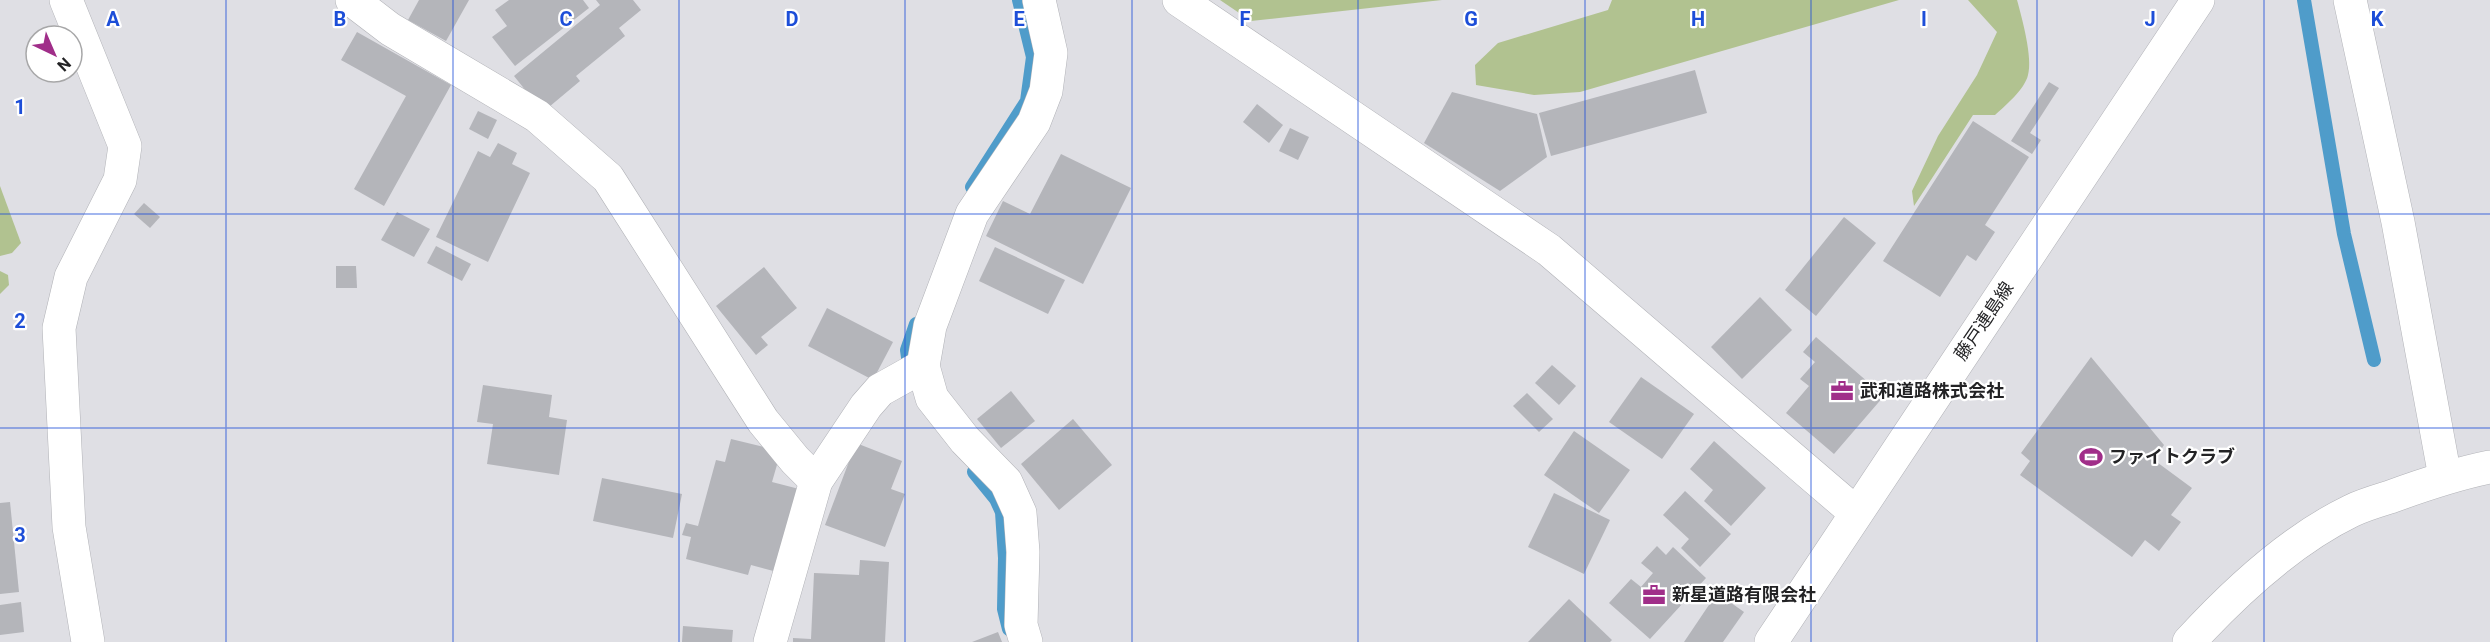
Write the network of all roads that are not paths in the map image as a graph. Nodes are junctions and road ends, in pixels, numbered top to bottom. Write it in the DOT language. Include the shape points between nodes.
graph roads {
  1 [pos="66,0"];
  2 [pos="352,0"];
  3 [pos="1039,0"];
  4 [pos="1179,0"];
  5 [pos="2198,0"];
  6 [pos="2350,0"];
  7 [pos="912,371"];
  8 [pos="2490,467"];
  9 [pos="2445,477"];
  10 [pos="816,481"];
  11 [pos="1856,513"];
  12 [pos="88,642"];
  13 [pos="770,642"];
  14 [pos="1026,642"];
  15 [pos="1771,642"];
  16 [pos="2189,642"];
  1 -- 12 [label="street" via="125,147 120,180 71,277 59,328 69,527"];
  2 -- 10 [label="street" via="390,29 537,116 608,178 763,421"];
  3 -- 7 [label="street" via="1051,53 1046,91 1034,122 972,214"];
  4 -- 11 [label="street" via="1549,250"];
  5 -- 11 [label="street, 藤戸連島線"];
  6 -- 9 [label="street" via="2398,222"];
  7 -- 10 [label="street" via="880,390 866,406"];
  7 -- 14 [label="street" via="965,440 1006,482 1020,513 1021,625"];
  8 -- 9 [label="street"];
  9 -- 16 [label="street" via="2351,511 2307,538 2221,607"];
  10 -- 13 [label="street"];
  11 -- 15 [label="street, 藤戸連島線"];
}
